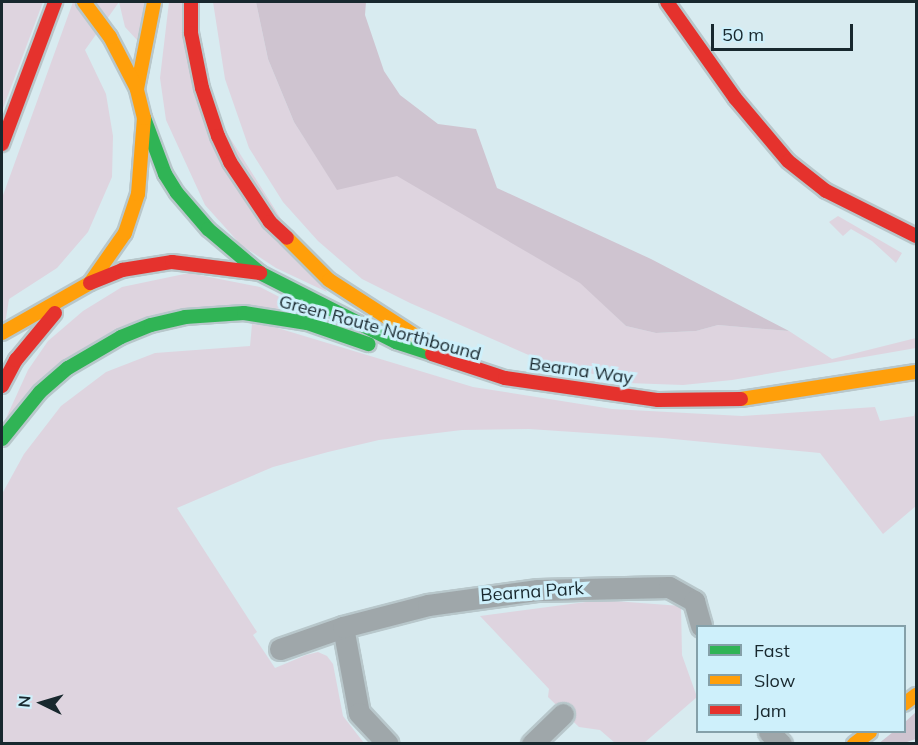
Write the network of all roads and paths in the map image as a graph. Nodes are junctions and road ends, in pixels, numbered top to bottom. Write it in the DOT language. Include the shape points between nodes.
graph roads {
  1 [pos="55,2"];
  2 [pos="84,2"];
  3 [pos="154,2"];
  4 [pos="191,2"];
  5 [pos="667,2"];
  6 [pos="137,89"];
  7 [pos="144,118"];
  8 [pos="2,144"];
  9 [pos="916,236"];
  10 [pos="260,273"];
  11 [pos="90,283"];
  12 [pos="69,298"];
  13 [pos="5,332"];
  14 [pos="456,362"];
  15 [pos="916,372"];
  16 [pos="505,378"];
  17 [pos="2,386"];
  18 [pos="2,439"];
  19 [pos="700,625"];
  20 [pos="343,627"];
  21 [pos="280,649"];
  22 [pos="563,714"];
  23 [pos="869,733"];
  24 [pos="388,744"];
  25 [pos="532,744"];
  26 [pos="854,744"];
  1 -- 8 [label="main road"];
  2 -- 6 [label="main road" via="110,37"];
  3 -- 6 [label="main road"];
  4 -- 14 [label="main road" via="191,33 218,136 230,162 270,222 329,280"];
  5 -- 9 [label="main road" via="735,98 788,161 826,191"];
  6 -- 7 [label="main road"];
  7 -- 10 [label="main road, Bearna Way" via="165,174 177,193 208,229"];
  7 -- 11 [label="main road" via="143,167 128,224"];
  10 -- 11 [label="main road, Bearna Way" via="172,262 122,270"];
  10 -- 14 [label="main road, Bearna Way" via="396,342"];
  11 -- 12 [label="main road"];
  12 -- 13 [label="main road"];
  12 -- 17 [label="main road" via="32,340"];
  14 -- 16 [label="main road, Bearna Way"];
  15 -- 16 [label="main road, Bearna Way" via="738,400 658,400"];
  16 -- 18 [label="main road, Green Route Northbound" via="459,373 307,323 266,315 213,313 151,326 93,351 40,392"];
  19 -- 20 [label="street, Bearna Park" via="694,601 669,587 594,587 473,596"];
  20 -- 21 [label="street, Bearna Park"];
  20 -- 24 [label="street" via="359,713"];
  22 -- 25 [label="street"];
  23 -- 26 [label="main road"];
}
